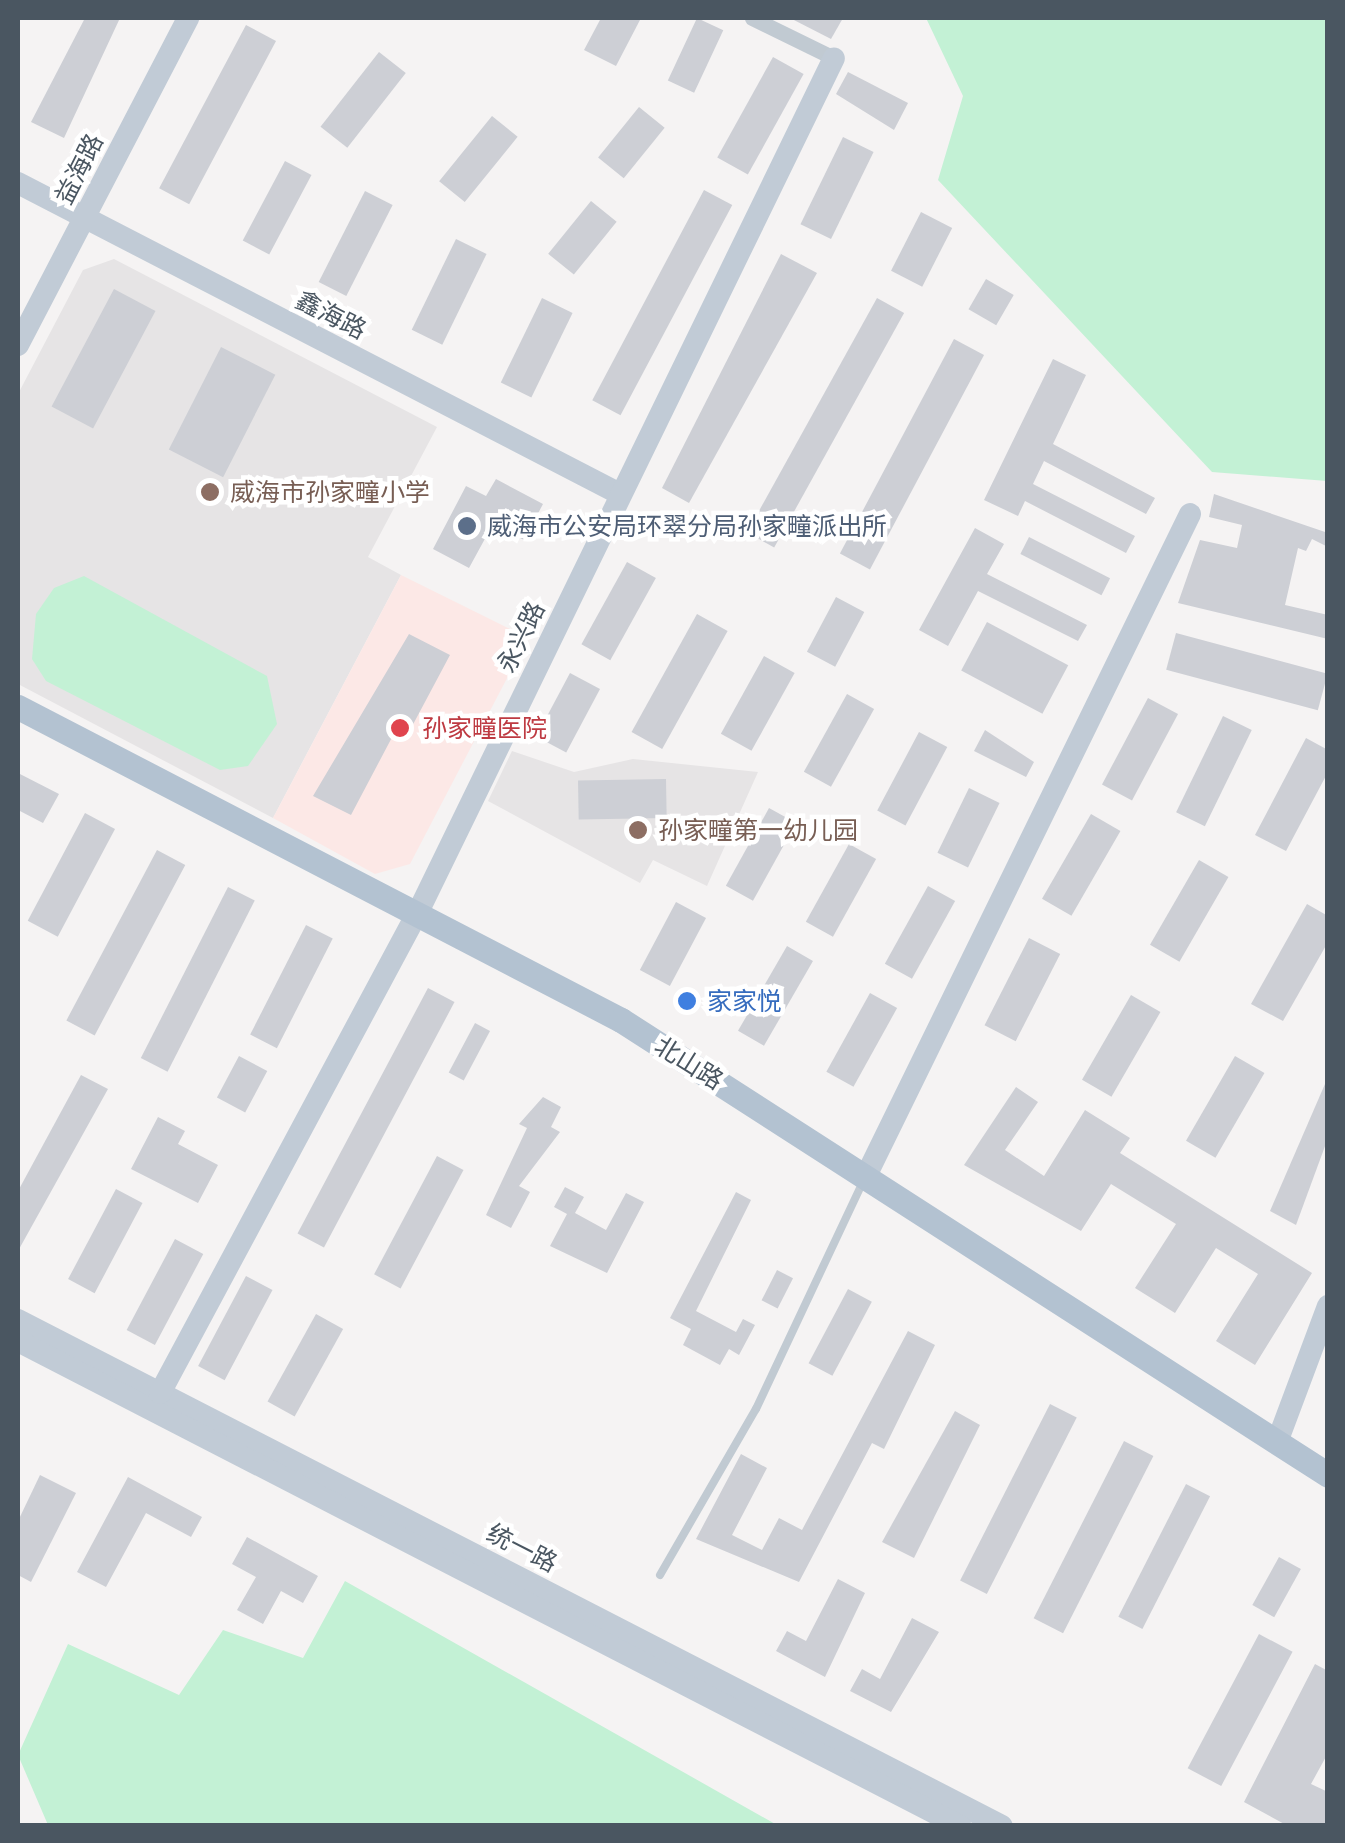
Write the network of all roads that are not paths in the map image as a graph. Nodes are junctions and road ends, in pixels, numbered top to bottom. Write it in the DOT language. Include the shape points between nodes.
graph roads {
  1 [pos="188,18"];
  2 [pos="752,18"];
  3 [pos="834,58"];
  4 [pos="18,183"];
  5 [pos="84,218"];
  6 [pos="18,344"];
  7 [pos="620,494"];
  8 [pos="1190,514"];
  9 [pos="18,707"];
  10 [pos="420,908"];
  11 [pos="866,1176"];
  12 [pos="1328,1306"];
  13 [pos="18,1320"];
  14 [pos="18,1341"];
  15 [pos="160,1393"];
  16 [pos="1279,1436"];
  17 [pos="1328,1474"];
  18 [pos="660,1575"];
  19 [pos="960,1826"];
  20 [pos="1002,1826"];
  1 -- 5 [label="street, 益海路"];
  2 -- 3 [label="street"];
  3 -- 7 [label="street, 永兴路"];
  4 -- 5 [label="street, 鑫海路"];
  5 -- 6 [label="street, 益海路"];
  5 -- 7 [label="street, 鑫海路"];
  7 -- 10 [label="street, 永兴路"];
  8 -- 11 [label="street"];
  9 -- 10 [label="main road, 北山路"];
  10 -- 11 [label="main road, 北山路" via="621,1020"];
  10 -- 15 [label="street, 永兴路"];
  11 -- 16 [label="main road, 北山路"];
  11 -- 18 [label="lane" via="756,1409"];
  12 -- 16 [label="street"];
  13 -- 15 [label="street, 统一路"];
  14 -- 19 [label="street, 统一路"];
  15 -- 20 [label="street, 统一路"];
  16 -- 17 [label="main road, 北山路"];
}
